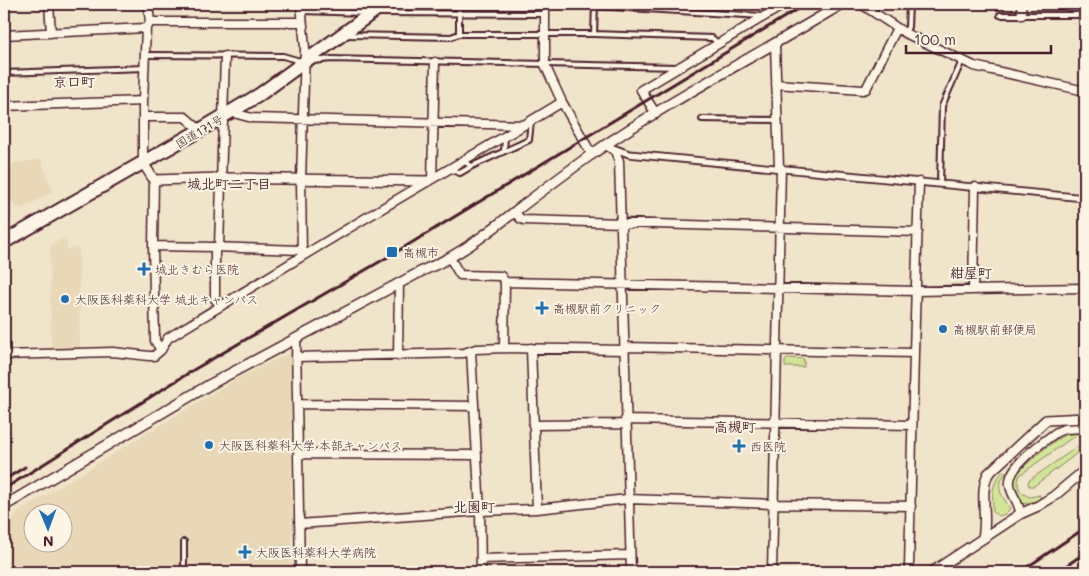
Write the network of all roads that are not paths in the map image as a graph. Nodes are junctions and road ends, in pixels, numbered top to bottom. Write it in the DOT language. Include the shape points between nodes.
graph roads {
  1 [pos="49,4"];
  2 [pos="148,4"];
  3 [pos="384,4"];
  4 [pos="459,4"];
  5 [pos="545,4"];
  6 [pos="785,4"];
  7 [pos="842,4"];
  8 [pos="861,4"];
  9 [pos="909,4"];
  10 [pos="1021,4"];
  11 [pos="595,5"];
  12 [pos="301,7"];
  13 [pos="773,8"];
  14 [pos="371,13"];
  15 [pos="458,13"];
  16 [pos="545,14"];
  17 [pos="1000,15"];
  18 [pos="1022,15"];
  19 [pos="1085,15"];
  20 [pos="764,17"];
  21 [pos="302,22"];
  22 [pos="148,26"];
  23 [pos="898,28"];
  24 [pos="51,33"];
  25 [pos="544,33"];
  26 [pos="905,33"];
  27 [pos="459,34"];
  28 [pos="594,34"];
  29 [pos="4,35"];
  30 [pos="342,35"];
  31 [pos="718,43"];
  32 [pos="775,44"];
  33 [pos="145,55"];
  34 [pos="225,56"];
  35 [pos="962,61"];
  36 [pos="304,62"];
  37 [pos="435,62"];
  38 [pos="545,65"];
  39 [pos="679,67"];
  40 [pos="144,68"];
  41 [pos="4,74"];
  42 [pos="776,84"];
  43 [pos="1085,92"];
  44 [pos="143,101"];
  45 [pos="562,102"];
  46 [pos="4,106"];
  47 [pos="227,114"];
  48 [pos="656,114"];
  49 [pos="144,117"];
  50 [pos="702,119"];
  51 [pos="303,120"];
  52 [pos="778,120"];
  53 [pos="528,123"];
  54 [pos="432,124"];
  55 [pos="200,130"];
  56 [pos="505,137"];
  57 [pos="606,145"];
  58 [pos="504,152"];
  59 [pos="592,155"];
  60 [pos="464,162"];
  61 [pos="143,163"];
  62 [pos="472,166"];
  63 [pos="780,168"];
  64 [pos="449,170"];
  65 [pos="222,178"];
  66 [pos="154,180"];
  67 [pos="301,180"];
  68 [pos="430,180"];
  69 [pos="919,182"];
  70 [pos="940,183"];
  71 [pos="975,187"];
  72 [pos="1085,198"];
  73 [pos="514,212"];
  74 [pos="621,224"];
  75 [pos="780,228"];
  76 [pos="918,232"];
  77 [pos="4,242"];
  78 [pos="153,246"];
  79 [pos="217,247"];
  80 [pos="302,252"];
  81 [pos="450,258"];
  82 [pos="505,282"];
  83 [pos="399,283"];
  84 [pos="623,284"];
  85 [pos="779,288"];
  86 [pos="1085,288"];
  87 [pos="973,290"];
  88 [pos="916,291"];
  89 [pos="221,306"];
  90 [pos="296,339"];
  91 [pos="504,348"];
  92 [pos="531,348"];
  93 [pos="624,348"];
  94 [pos="161,350"];
  95 [pos="777,350"];
  96 [pos="470,351"];
  97 [pos="914,353"];
  98 [pos="4,355"];
  99 [pos="398,356"];
  100 [pos="296,357"];
  101 [pos="297,404"];
  102 [pos="473,406"];
  103 [pos="1085,418"];
  104 [pos="626,422"];
  105 [pos="776,423"];
  106 [pos="534,425"];
  107 [pos="912,425"];
  108 [pos="1085,428"];
  109 [pos="298,454"];
  110 [pos="476,455"];
  111 [pos="1085,470"];
  112 [pos="627,499"];
  113 [pos="774,504"];
  114 [pos="4,506"];
  115 [pos="911,506"];
  116 [pos="537,509"];
  117 [pos="480,511"];
  118 [pos="1020,514"];
  119 [pos="299,524"];
  120 [pos="983,538"];
  121 [pos="184,542"];
  122 [pos="630,555"];
  123 [pos="481,559"];
  124 [pos="184,572"];
  125 [pos="300,572"];
  126 [pos="481,572"];
  127 [pos="631,572"];
  128 [pos="772,572"];
  129 [pos="911,572"];
  130 [pos="932,572"];
  1 -- 24 [label="street"];
  2 -- 22 [label="street"];
  3 -- 14 [label="highway, 国道171号"];
  4 -- 15 [label="lane"];
  5 -- 16 [label="street"];
  6 -- 13 [label="street"];
  7 -- 32 [label="street"];
  8 -- 23 [label="street"];
  9 -- 26 [label="lane"];
  10 -- 18 [label="street"];
  11 -- 20 [label="lane"];
  11 -- 28 [label="lane"];
  12 -- 14 [label="lane"];
  12 -- 21 [label="street"];
  13 -- 20 [label="street"];
  14 -- 15 [label="lane"];
  14 -- 30 [label="highway, 国道171号"];
  15 -- 16 [label="lane"];
  15 -- 27 [label="lane"];
  16 -- 25 [label="street"];
  17 -- 18 [label="lane"];
  18 -- 19 [label="lane"];
  20 -- 31 [label="street"];
  21 -- 22 [label="street"];
  21 -- 36 [label="street"];
  22 -- 24 [label="street"];
  22 -- 33 [label="street"];
  23 -- 26 [label="street"];
  23 -- 42 [label="street" via="866,89"];
  24 -- 29 [label="street"];
  25 -- 27 [label="lane"];
  25 -- 28 [label="lane"];
  25 -- 38 [label="street"];
  26 -- 35 [label="street"];
  27 -- 30 [label="lane" via="451,37"];
  28 -- 31 [label="lane" via="712,38"];
  30 -- 36 [label="highway, 国道171号"];
  31 -- 39 [label="street"];
  32 -- 42 [label="street"];
  32 -- 48 [label="street"];
  33 -- 34 [label="lane"];
  33 -- 40 [label="street"];
  34 -- 36 [label="lane" via="283,56"];
  34 -- 47 [label="street"];
  35 -- 43 [label="street"];
  35 -- 70 [label="lane" via="942,106"];
  36 -- 37 [label="lane" via="331,59"];
  36 -- 47 [label="highway, 国道171号"];
  36 -- 51 [label="street"];
  37 -- 38 [label="lane"];
  37 -- 54 [label="street"];
  38 -- 39 [label="lane"];
  38 -- 45 [label="street"];
  39 -- 48 [label="street" via="641,90"];
  40 -- 41 [label="lane"];
  40 -- 44 [label="street"];
  42 -- 52 [label="street"];
  44 -- 46 [label="street"];
  44 -- 49 [label="street"];
  45 -- 53 [label="street"];
  45 -- 59 [label="street"];
  47 -- 51 [label="street"];
  47 -- 55 [label="highway, 国道171号"];
  47 -- 65 [label="street"];
  48 -- 57 [label="street"];
  49 -- 55 [label="street" via="185,117"];
  49 -- 61 [label="street"];
  50 -- 52 [label="lane"];
  51 -- 54 [label="street"];
  51 -- 67 [label="street"];
  52 -- 63 [label="street"];
  53 -- 54 [label="street"];
  53 -- 56 [label="street"];
  53 -- 58 [label="lane" via="529,140"];
  54 -- 68 [label="street"];
  55 -- 61 [label="highway, 国道171号"];
  56 -- 58 [label="lane"];
  56 -- 60 [label="street"];
  57 -- 59 [label="street"];
  57 -- 63 [label="street" via="629,154"];
  57 -- 74 [label="street" via="615,152 619,161"];
  58 -- 62 [label="lane"];
  59 -- 73 [label="street"];
  60 -- 62 [label="lane"];
  60 -- 64 [label="street"];
  61 -- 66 [label="street"];
  61 -- 77 [label="highway, 国道171号"];
  62 -- 64 [label="lane" via="460,173"];
  63 -- 69 [label="street"];
  63 -- 75 [label="street"];
  64 -- 68 [label="street"];
  65 -- 66 [label="street"];
  65 -- 67 [label="street"];
  65 -- 79 [label="street"];
  66 -- 78 [label="street"];
  67 -- 68 [label="street"];
  67 -- 80 [label="street"];
  68 -- 80 [label="street"];
  69 -- 70 [label="street"];
  69 -- 76 [label="street"];
  70 -- 71 [label="street"];
  71 -- 72 [label="street"];
  71 -- 87 [label="street"];
  73 -- 74 [label="street" via="524,220"];
  73 -- 81 [label="street" via="480,240"];
  74 -- 75 [label="street"];
  74 -- 84 [label="street"];
  75 -- 76 [label="street"];
  75 -- 85 [label="street"];
  76 -- 88 [label="street"];
  78 -- 79 [label="street"];
  78 -- 94 [label="street" via="155,341"];
  79 -- 80 [label="street"];
  79 -- 89 [label="street" via="215,299"];
  80 -- 89 [label="street"];
  81 -- 82 [label="street" via="460,275 501,276"];
  81 -- 83 [label="street"];
  82 -- 84 [label="street"];
  82 -- 91 [label="street"];
  83 -- 90 [label="street"];
  83 -- 99 [label="street"];
  84 -- 85 [label="street"];
  84 -- 93 [label="street"];
  85 -- 88 [label="street"];
  85 -- 95 [label="street"];
  86 -- 87 [label="street"];
  87 -- 88 [label="street"];
  88 -- 97 [label="street"];
  89 -- 94 [label="street" via="168,338"];
  90 -- 100 [label="street"];
  90 -- 114 [label="street" via="209,385"];
  91 -- 92 [label="street"];
  91 -- 96 [label="street"];
  92 -- 93 [label="street"];
  92 -- 106 [label="street"];
  93 -- 95 [label="street"];
  93 -- 104 [label="street"];
  94 -- 98 [label="street" via="154,356 113,352"];
  95 -- 97 [label="street"];
  95 -- 105 [label="street"];
  96 -- 99 [label="street"];
  96 -- 102 [label="street"];
  97 -- 107 [label="street"];
  99 -- 100 [label="street"];
  100 -- 101 [label="street"];
  101 -- 102 [label="street"];
  101 -- 109 [label="street"];
  102 -- 110 [label="street"];
  103 -- 120 [label="street" via="1046,420 988,474"];
  104 -- 105 [label="street"];
  104 -- 106 [label="street"];
  104 -- 112 [label="street"];
  105 -- 107 [label="street"];
  105 -- 113 [label="street"];
  106 -- 116 [label="street"];
  107 -- 115 [label="street"];
  108 -- 118 [label="street" via="1058,432 1012,471 1010,485"];
  109 -- 110 [label="street"];
  109 -- 119 [label="street"];
  110 -- 117 [label="street"];
  111 -- 118 [label="street" via="1054,496"];
  112 -- 113 [label="street"];
  112 -- 116 [label="street"];
  112 -- 122 [label="street"];
  113 -- 115 [label="street"];
  113 -- 128 [label="street"];
  115 -- 129 [label="street"];
  116 -- 117 [label="street"];
  117 -- 119 [label="street"];
  117 -- 123 [label="street"];
  118 -- 120 [label="street"];
  119 -- 125 [label="street"];
  120 -- 130 [label="street"];
  121 -- 124 [label="lane"];
  122 -- 123 [label="street"];
  122 -- 127 [label="street"];
  123 -- 126 [label="street"];
}
